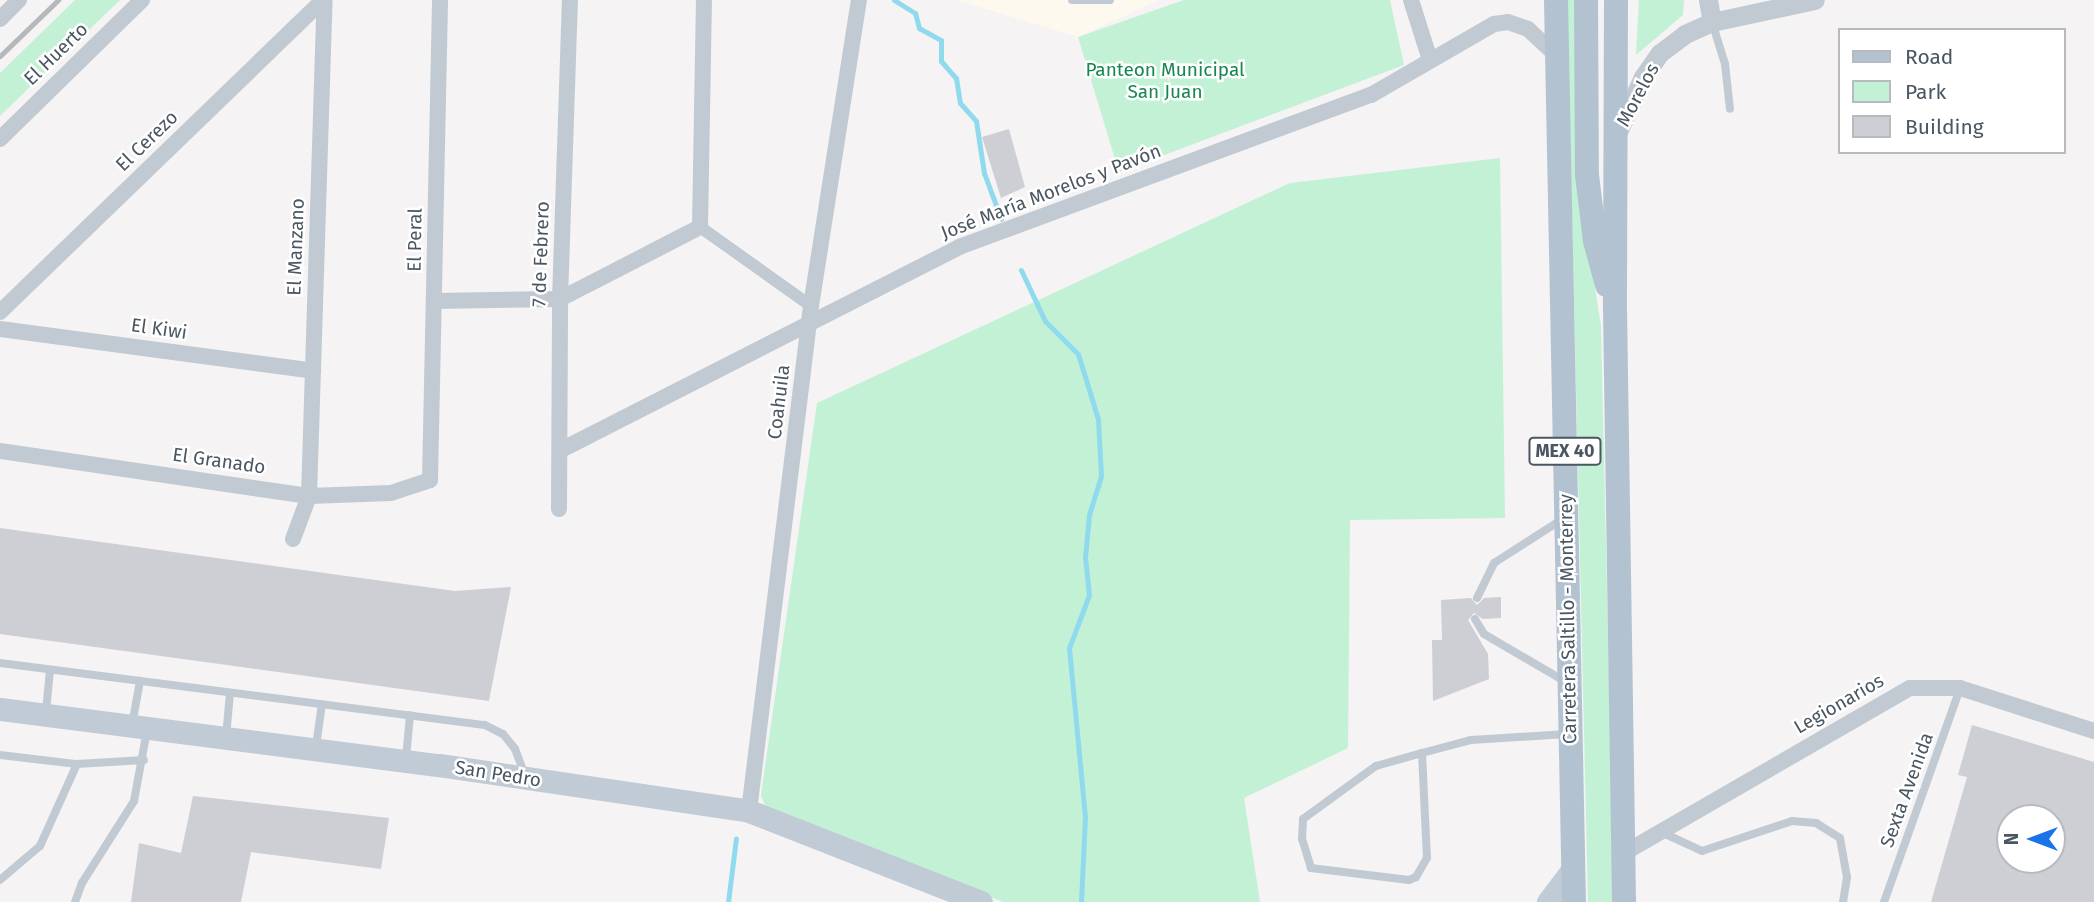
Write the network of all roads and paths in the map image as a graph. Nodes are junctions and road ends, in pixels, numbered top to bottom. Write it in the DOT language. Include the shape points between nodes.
graph roads {
  1 [pos="19,0"];
  2 [pos="142,0"];
  3 [pos="324,0"];
  4 [pos="440,0"];
  5 [pos="570,0"];
  6 [pos="704,0"];
  7 [pos="859,0"];
  8 [pos="1072,0"];
  9 [pos="1110,0"];
  10 [pos="1410,0"];
  11 [pos="1556,0"];
  12 [pos="1586,0"];
  13 [pos="1616,0"];
  14 [pos="1708,0"];
  15 [pos="1815,0"];
  16 [pos="0,19"];
  17 [pos="1712,22"];
  18 [pos="1558,57"];
  19 [pos="1430,60"];
  20 [pos="1730,109"];
  21 [pos="1616,134"];
  22 [pos="0,139"];
  23 [pos="700,227"];
  24 [pos="560,299"];
  25 [pos="435,301"];
  26 [pos="811,306"];
  27 [pos="1615,309"];
  28 [pos="0,312"];
  29 [pos="810,324"];
  30 [pos="0,329"];
  31 [pos="313,371"];
  32 [pos="561,450"];
  33 [pos="0,451"];
  34 [pos="430,480"];
  35 [pos="309,496"];
  36 [pos="559,509"];
  37 [pos="1566,517"];
  38 [pos="293,539"];
  39 [pos="1477,598"];
  40 [pos="1475,619"];
  41 [pos="0,663"];
  42 [pos="50,670"];
  43 [pos="140,681"];
  44 [pos="1570,684"];
  45 [pos="1960,688"];
  46 [pos="230,693"];
  47 [pos="321,704"];
  48 [pos="0,709"];
  49 [pos="46,714"];
  50 [pos="410,715"];
  51 [pos="140,726"];
  52 [pos="2094,731"];
  53 [pos="1570,734"];
  54 [pos="226,737"];
  55 [pos="316,749"];
  56 [pos="1422,753"];
  57 [pos="0,755"];
  58 [pos="144,760"];
  59 [pos="406,761"];
  60 [pos="77,764"];
  61 [pos="526,778"];
  62 [pos="749,811"];
  63 [pos="1661,832"];
  64 [pos="1624,853"];
  65 [pos="1573,869"];
  66 [pos="0,880"];
  67 [pos="978,901"];
  68 [pos="75,902"];
  69 [pos="1548,902"];
  70 [pos="1574,902"];
  71 [pos="1624,902"];
  72 [pos="1843,902"];
  73 [pos="1884,902"];
  1 -- 16 [label="street"];
  2 -- 22 [label="street, El Huerto"];
  3 -- 28 [label="street, El Cerezo"];
  3 -- 31 [label="street, El Manzano"];
  4 -- 25 [label="street, El Peral"];
  5 -- 24 [label="street, 7 de Febrero"];
  6 -- 23 [label="street"];
  7 -- 26 [label="street, Coahuila"];
  8 -- 9 [label="lane"];
  10 -- 19 [label="street"];
  11 -- 18 [label="main road, Carretera Saltillo - Monterrey / MEX 40"];
  12 -- 27 [label="main road" via="1587,175 1594,241"];
  13 -- 21 [label="main road, MEX 40"];
  14 -- 17 [label="street"];
  15 -- 17 [label="street, Morelos"];
  17 -- 20 [label="lane" via="1725,64"];
  17 -- 21 [label="street, Morelos" via="1685,34 1660,53"];
  18 -- 19 [label="street, José María Morelos y Pavón" via="1537,34 1508,22 1476,32"];
  18 -- 37 [label="main road, Carretera Saltillo - Monterrey / MEX 40"];
  19 -- 29 [label="street, José María Morelos y Pavón" via="1371,95 959,247"];
  21 -- 27 [label="main road, MEX 40"];
  23 -- 24 [label="street"];
  23 -- 26 [label="street"];
  24 -- 25 [label="street"];
  24 -- 32 [label="street, 7 de Febrero"];
  25 -- 34 [label="street, El Peral"];
  26 -- 29 [label="street, Coahuila"];
  27 -- 64 [label="main road, MEX 40"];
  29 -- 32 [label="street, José María Morelos y Pavón"];
  29 -- 62 [label="street, Coahuila"];
  30 -- 31 [label="street, El Kiwi"];
  31 -- 35 [label="street, El Manzano"];
  32 -- 36 [label="street, 7 de Febrero"];
  33 -- 35 [label="street, El Granado"];
  34 -- 35 [label="street, El Granado" via="391,493"];
  35 -- 38 [label="street, El Manzano"];
  37 -- 39 [label="lane" via="1494,562"];
  37 -- 44 [label="main road, Carretera Saltillo - Monterrey / MEX 40"];
  40 -- 44 [label="lane" via="1484,634"];
  41 -- 42 [label="lane"];
  42 -- 43 [label="lane"];
  42 -- 49 [label="lane"];
  43 -- 46 [label="lane"];
  43 -- 51 [label="lane"];
  44 -- 53 [label="main road, Carretera Saltillo - Monterrey / MEX 40"];
  45 -- 52 [label="street, Legionarios"];
  45 -- 63 [label="street, Legionarios" via="1910,688"];
  45 -- 73 [label="lane, Sexta Avenida"];
  46 -- 47 [label="lane"];
  46 -- 54 [label="lane"];
  47 -- 50 [label="lane"];
  47 -- 55 [label="lane"];
  48 -- 49 [label="main road, San Pedro"];
  49 -- 51 [label="main road, San Pedro"];
  50 -- 59 [label="lane"];
  50 -- 61 [label="lane" via="485,725 503,734 515,749"];
  51 -- 54 [label="main road, San Pedro"];
  51 -- 58 [label="lane"];
  53 -- 56 [label="lane" via="1471,740"];
  53 -- 65 [label="main road, Carretera Saltillo - Monterrey / MEX 40"];
  54 -- 55 [label="main road, San Pedro"];
  55 -- 59 [label="main road, San Pedro"];
  56 -- 56 [label="lane" via="1376,766 1307,815 1302,839 1311,868 1409,880 1423,870 1427,858"];
  57 -- 60 [label="lane"];
  58 -- 60 [label="lane"];
  58 -- 68 [label="lane" via="134,801 82,883"];
  59 -- 61 [label="main road, San Pedro"];
  60 -- 66 [label="lane" via="40,846"];
  61 -- 62 [label="main road, San Pedro"];
  62 -- 67 [label="main road, San Pedro"];
  63 -- 64 [label="street, Legionarios"];
  63 -- 72 [label="lane" via="1702,851 1792,821 1816,823 1840,838 1847,877"];
  64 -- 71 [label="main road, MEX 40"];
  65 -- 69 [label="main road"];
  65 -- 70 [label="main road, Carretera Saltillo - Monterrey / MEX 40"];
}
